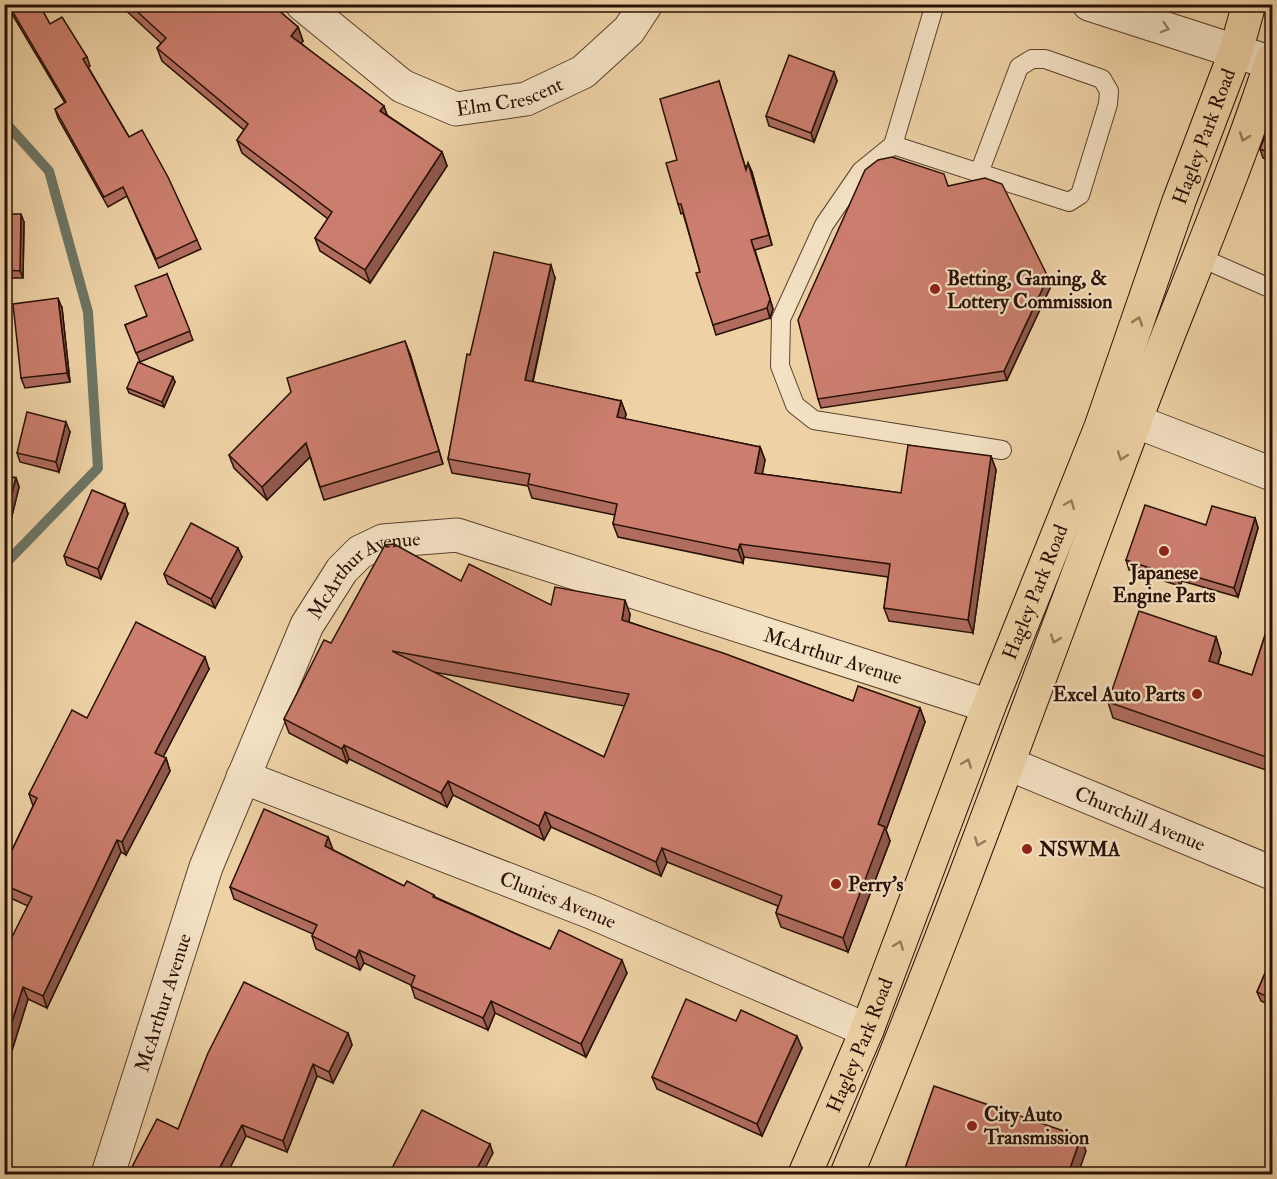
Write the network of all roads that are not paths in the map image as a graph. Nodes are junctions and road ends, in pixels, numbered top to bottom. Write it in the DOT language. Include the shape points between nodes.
graph roads {
  1 [pos="302,4"];
  2 [pos="646,4"];
  3 [pos="935,4"];
  4 [pos="1089,4"];
  5 [pos="1249,4"];
  6 [pos="1236,51"];
  7 [pos="1272,62"];
  8 [pos="892,145"];
  9 [pos="979,173"];
  10 [pos="1199,257"];
  11 [pos="1272,289"];
  12 [pos="1135,421"];
  13 [pos="1002,450"];
  14 [pos="1272,474"];
  15 [pos="989,706"];
  16 [pos="1009,764"];
  17 [pos="243,777"];
  18 [pos="1272,873"];
  19 [pos="867,1030"];
  20 [pos="108,1174"];
  21 [pos="805,1174"];
  22 [pos="847,1174"];
  1 -- 2 [label="street, Elm Crescent" via="402,86 456,109 526,99 583,72 630,30"];
  3 -- 8 [label="lane"];
  4 -- 6 [label="street, one-way"];
  5 -- 6 [label="main road, Hagley Park Road"];
  6 -- 7 [label="street"];
  15 -- 6 [label="main road, Hagley Park Road, one-way" via="1101,427"];
  7 -- 10 [label="main road, Hagley Park Road, one-way"];
  8 -- 9 [label="lane"];
  8 -- 13 [label="lane" via="861,171 824,225 781,319 780,366 795,405 814,420"];
  9 -- 9 [label="lane" via="1070,202 1075,200 1080,195 1108,104 1109,91 1102,79 1045,59 1032,59 1019,67"];
  10 -- 11 [label="lane"];
  10 -- 12 [label="main road, Hagley Park Road"];
  12 -- 14 [label="street"];
  12 -- 16 [label="main road, Hagley Park Road, one-way"];
  15 -- 17 [label="street, McArthur Avenue" via="457,535 416,537 383,541 360,552 342,570 307,625"];
  19 -- 15 [label="main road, Hagley Park Road, one-way"];
  16 -- 18 [label="street, Churchill Avenue"];
  16 -- 22 [label="main road, Hagley Park Road, one-way"];
  17 -- 19 [label="street, Clunies Avenue" via="591,912"];
  17 -- 20 [label="street, McArthur Avenue" via="206,867"];
  19 -- 21 [label="main road, Hagley Park Road"];
}
